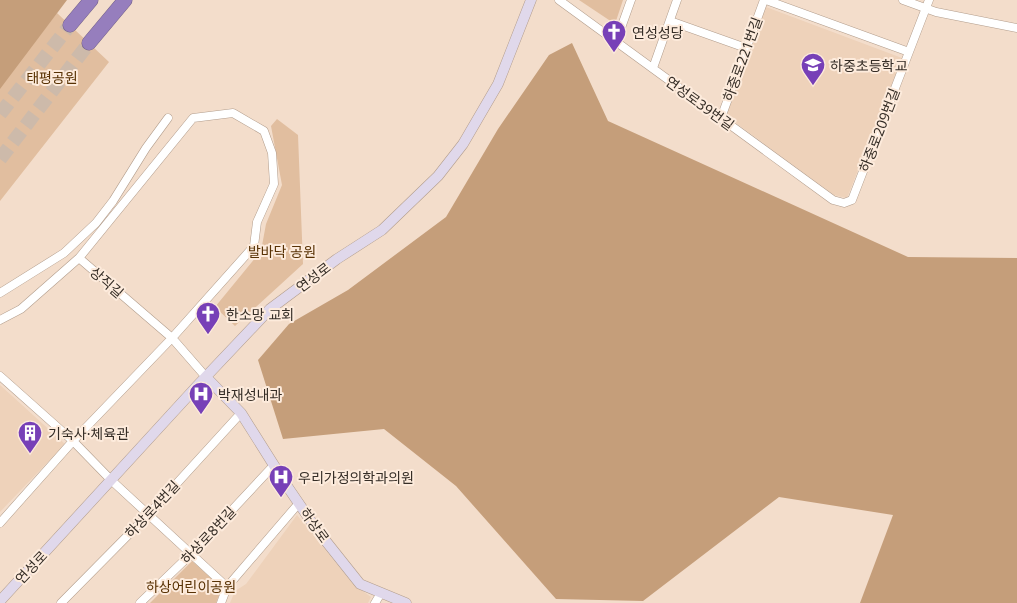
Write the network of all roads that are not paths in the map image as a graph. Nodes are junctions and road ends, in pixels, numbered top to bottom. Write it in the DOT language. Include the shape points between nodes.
graph roads {
  1 [pos="91,0"];
  2 [pos="125,0"];
  3 [pos="531,0"];
  4 [pos="558,0"];
  5 [pos="630,0"];
  6 [pos="677,0"];
  7 [pos="765,0"];
  8 [pos="902,0"];
  9 [pos="929,0"];
  10 [pos="926,8"];
  11 [pos="670,21"];
  12 [pos="70,25"];
  13 [pos="1017,28"];
  14 [pos="616,42"];
  15 [pos="89,43"];
  16 [pos="746,48"];
  17 [pos="909,52"];
  18 [pos="652,68"];
  19 [pos="168,118"];
  20 [pos="721,118"];
  21 [pos="844,203"];
  22 [pos="79,258"];
  23 [pos="0,293"];
  24 [pos="0,320"];
  25 [pos="172,338"];
  26 [pos="0,376"];
  27 [pos="206,377"];
  28 [pos="241,413"];
  29 [pos="73,441"];
  30 [pos="274,464"];
  31 [pos="111,480"];
  32 [pos="299,503"];
  33 [pos="148,515"];
  34 [pos="0,523"];
  35 [pos="191,554"];
  36 [pos="227,587"];
  37 [pos="381,592"];
  38 [pos="0,601"];
  39 [pos="61,603"];
  40 [pos="140,603"];
  41 [pos="221,603"];
  42 [pos="375,603"];
  43 [pos="406,603"];
  1 -- 12 [label="highway"];
  2 -- 15 [label="highway"];
  3 -- 27 [label="street, 연성로" via="498,84 463,144 438,176 382,230 270,309"];
  4 -- 14 [label="street, 연성로39번길"];
  5 -- 14 [label="street"];
  6 -- 11 [label="street"];
  7 -- 16 [label="street, 하중로221번길"];
  7 -- 17 [label="street"];
  8 -- 10 [label="street"];
  9 -- 10 [label="street, 하중로209번길"];
  10 -- 13 [label="street"];
  10 -- 17 [label="street, 하중로209번길"];
  11 -- 16 [label="street"];
  11 -- 18 [label="street"];
  14 -- 18 [label="street, 연성로39번길"];
  16 -- 20 [label="street, 하중로221번길"];
  17 -- 21 [label="street, 하중로209번길" via="852,200"];
  18 -- 20 [label="street, 연성로39번길"];
  19 -- 23 [label="street" via="96,223 64,253"];
  20 -- 21 [label="street, 연성로39번길" via="833,200"];
  22 -- 24 [label="street, 상직길" via="21,309"];
  22 -- 25 [label="street, 상직길"];
  22 -- 25 [label="street" via="193,118 233,113 264,131 272,153 274,184 258,222 254,246"];
  25 -- 27 [label="street, 상직길"];
  25 -- 29 [label="street"];
  26 -- 29 [label="street"];
  27 -- 28 [label="street, 하상로"];
  27 -- 31 [label="street, 연성로"];
  28 -- 30 [label="street, 하상로"];
  28 -- 33 [label="street, 하상로4번길"];
  29 -- 31 [label="street"];
  29 -- 34 [label="street"];
  30 -- 32 [label="street, 하상로"];
  30 -- 35 [label="street, 하상로8번길"];
  31 -- 33 [label="street"];
  31 -- 38 [label="street, 연성로"];
  32 -- 36 [label="street"];
  32 -- 37 [label="street, 하상로" via="360,584"];
  33 -- 35 [label="street"];
  33 -- 39 [label="street, 하상로4번길"];
  35 -- 36 [label="street"];
  35 -- 40 [label="street, 하상로8번길"];
  36 -- 41 [label="street"];
  37 -- 42 [label="street"];
  37 -- 43 [label="street, 하상로"];
}
